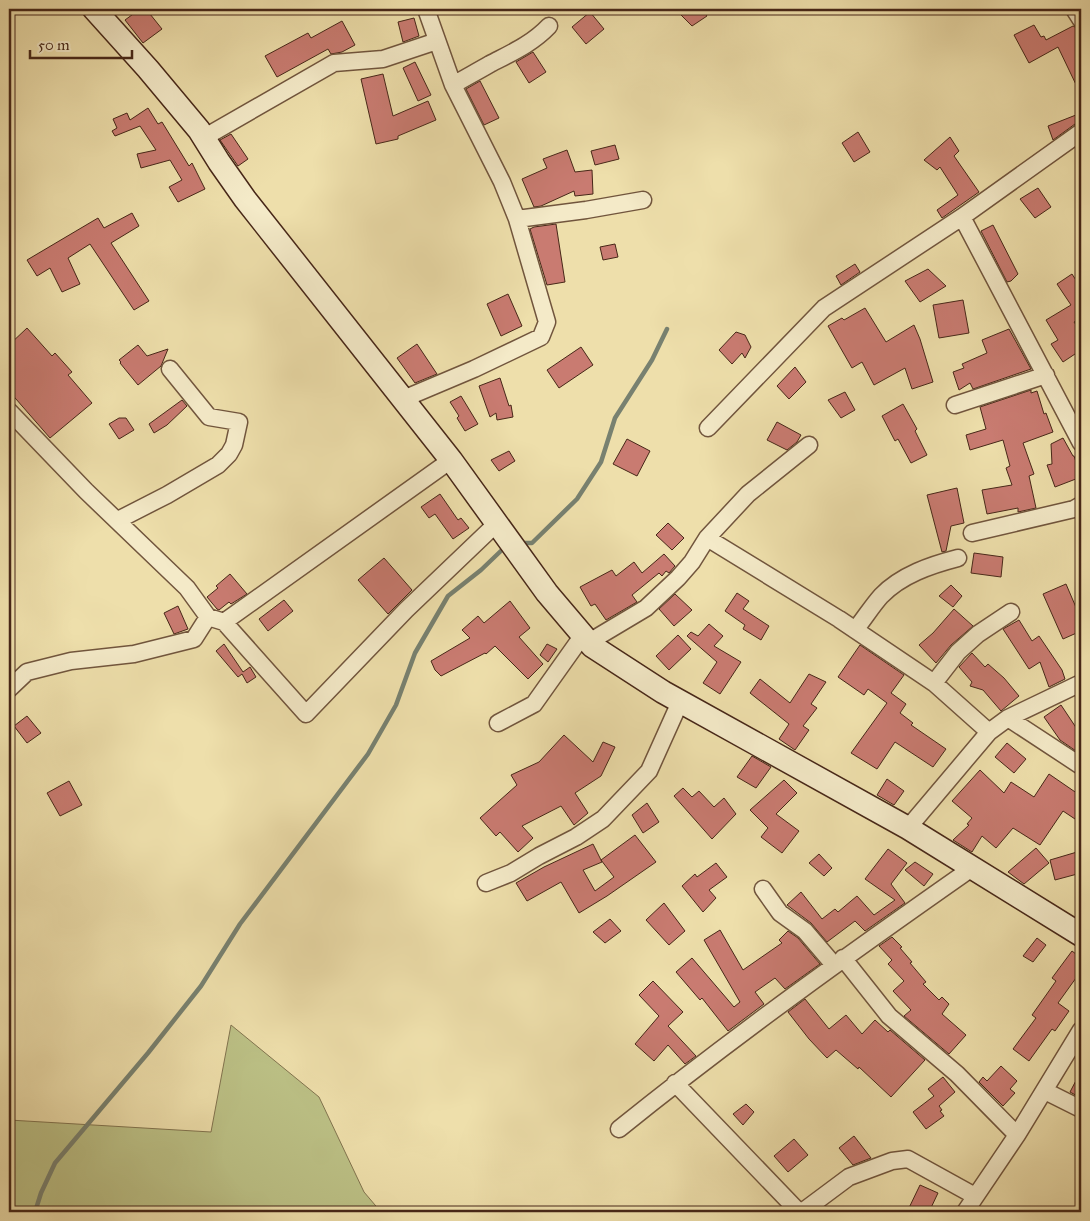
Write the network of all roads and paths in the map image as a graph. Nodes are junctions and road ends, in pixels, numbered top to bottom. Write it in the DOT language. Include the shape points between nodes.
graph roads {
  1 [pos="94,9"];
  2 [pos="426,9"];
  3 [pos="1074,9"];
  4 [pos="1081,20"];
  5 [pos="549,26"];
  6 [pos="437,41"];
  7 [pos="453,86"];
  8 [pos="199,130"];
  9 [pos="1081,132"];
  10 [pos="643,200"];
  11 [pos="962,217"];
  12 [pos="517,219"];
  13 [pos="170,369"];
  14 [pos="1046,375"];
  15 [pos="403,399"];
  16 [pos="955,405"];
  17 [pos="9,411"];
  18 [pos="708,428"];
  19 [pos="1081,443"];
  20 [pos="809,445"];
  21 [pos="451,460"];
  22 [pos="1079,512"];
  23 [pos="118,520"];
  24 [pos="496,524"];
  25 [pos="972,533"];
  26 [pos="707,538"];
  27 [pos="958,558"];
  28 [pos="1011,612"];
  29 [pos="208,617"];
  30 [pos="224,622"];
  31 [pos="855,630"];
  32 [pos="586,638"];
  33 [pos="1081,683"];
  34 [pos="934,684"];
  35 [pos="9,690"];
  36 [pos="680,702"];
  37 [pos="1008,718"];
  38 [pos="498,723"];
  39 [pos="989,732"];
  40 [pos="1081,766"];
  41 [pos="908,828"];
  42 [pos="972,868"];
  43 [pos="486,883"];
  44 [pos="763,889"];
  45 [pos="1081,935"];
  46 [pos="839,961"];
  47 [pos="1081,1030"];
  48 [pos="675,1083"];
  49 [pos="1045,1090"];
  50 [pos="1081,1109"];
  51 [pos="619,1129"];
  52 [pos="1017,1134"];
  53 [pos="976,1196"];
  54 [pos="800,1212"];
  55 [pos="965,1212"];
  1 -- 8 [label="street"];
  2 -- 6 [label="street"];
  3 -- 4 [label="street"];
  5 -- 7 [label="street" via="540,36 516,51"];
  6 -- 7 [label="street"];
  6 -- 8 [label="street" via="383,59 334,63 205,137"];
  7 -- 12 [label="street" via="502,182"];
  8 -- 15 [label="street" via="245,199"];
  9 -- 11 [label="street"];
  10 -- 12 [label="street"];
  11 -- 14 [label="street"];
  11 -- 18 [label="street" via="824,308"];
  12 -- 15 [label="street" via="547,322 541,337"];
  13 -- 23 [label="street" via="209,417 238,422 234,445 218,465"];
  14 -- 16 [label="street"];
  14 -- 19 [label="street"];
  15 -- 21 [label="street"];
  17 -- 23 [label="street"];
  20 -- 26 [label="street" via="748,494"];
  21 -- 24 [label="street"];
  21 -- 30 [label="street"];
  22 -- 25 [label="street"];
  23 -- 29 [label="street" via="187,588"];
  24 -- 30 [label="street" via="406,610 306,714"];
  24 -- 32 [label="street" via="547,593"];
  26 -- 31 [label="street"];
  26 -- 32 [label="street" via="692,562 646,608"];
  27 -- 31 [label="street" via="900,580 881,596"];
  28 -- 34 [label="street" via="958,652"];
  29 -- 30 [label="street"];
  29 -- 35 [label="street" via="194,639 134,654 71,661 27,672"];
  31 -- 34 [label="street"];
  32 -- 36 [label="street" via="592,646"];
  32 -- 38 [label="street" via="534,704"];
  33 -- 37 [label="street"];
  34 -- 39 [label="street"];
  36 -- 41 [label="street"];
  36 -- 43 [label="street" via="649,771 603,820 511,873"];
  37 -- 39 [label="street"];
  37 -- 40 [label="street"];
  39 -- 41 [label="street"];
  41 -- 42 [label="street"];
  42 -- 45 [label="street"];
  42 -- 46 [label="street"];
  44 -- 46 [label="street" via="780,913"];
  46 -- 48 [label="street"];
  46 -- 52 [label="street" via="889,1016 957,1074"];
  47 -- 49 [label="street"];
  48 -- 51 [label="street"];
  48 -- 54 [label="street"];
  49 -- 50 [label="street"];
  49 -- 52 [label="street"];
  52 -- 53 [label="street"];
  53 -- 54 [label="street" via="908,1159 892,1161 849,1177"];
  53 -- 55 [label="street"];
}
